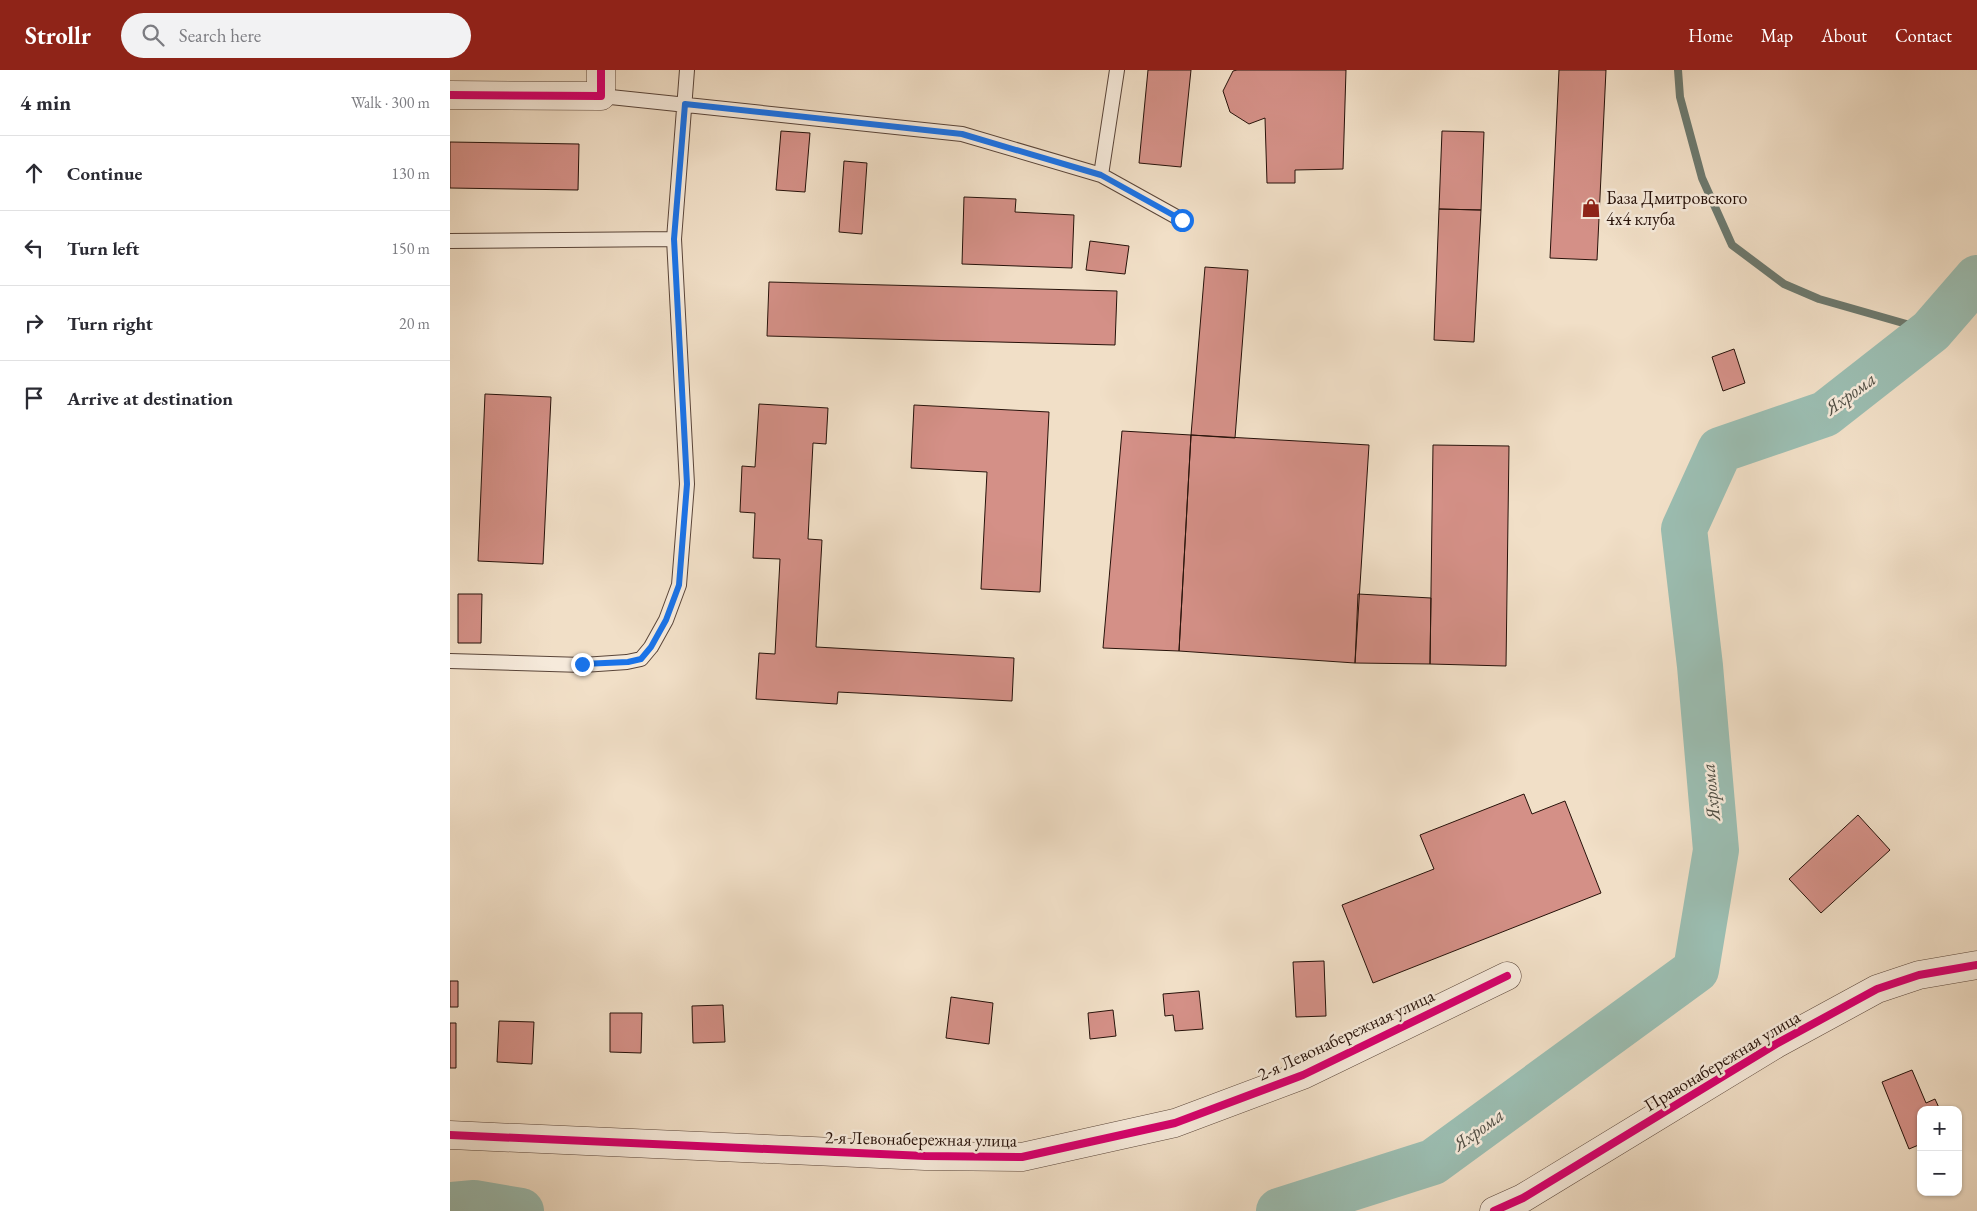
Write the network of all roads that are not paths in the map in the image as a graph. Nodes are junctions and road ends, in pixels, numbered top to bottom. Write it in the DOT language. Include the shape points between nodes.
graph roads {
  1 [pos="687,70"];
  2 [pos="1117,70"];
  3 [pos="601,83"];
  4 [pos="450,95"];
  5 [pos="685,104"];
  6 [pos="1101,175"];
  7 [pos="1182,220"];
  8 [pos="674,239"];
  9 [pos="450,241"];
  10 [pos="450,661"];
  11 [pos="1977,965"];
  12 [pos="1507,976"];
  13 [pos="450,1135"];
  14 [pos="1494,1211"];
  1 -- 5 [label="lane"];
  2 -- 6 [label="lane"];
  3 -- 4 [label="street"];
  3 -- 5 [label="lane"];
  5 -- 6 [label="lane" via="962,134"];
  5 -- 8 [label="lane"];
  6 -- 7 [label="lane"];
  8 -- 9 [label="lane"];
  8 -- 10 [label="lane" via="687,484 679,585 666,620 641,659 628,662"];
  11 -- 14 [label="street, Правонабережная улица" via="1919,975 1877,989 1776,1044 1523,1198"];
  12 -- 13 [label="street, 2-я Левонабережная улица" via="1303,1076 1175,1123 1022,1157 924,1156"];
}
